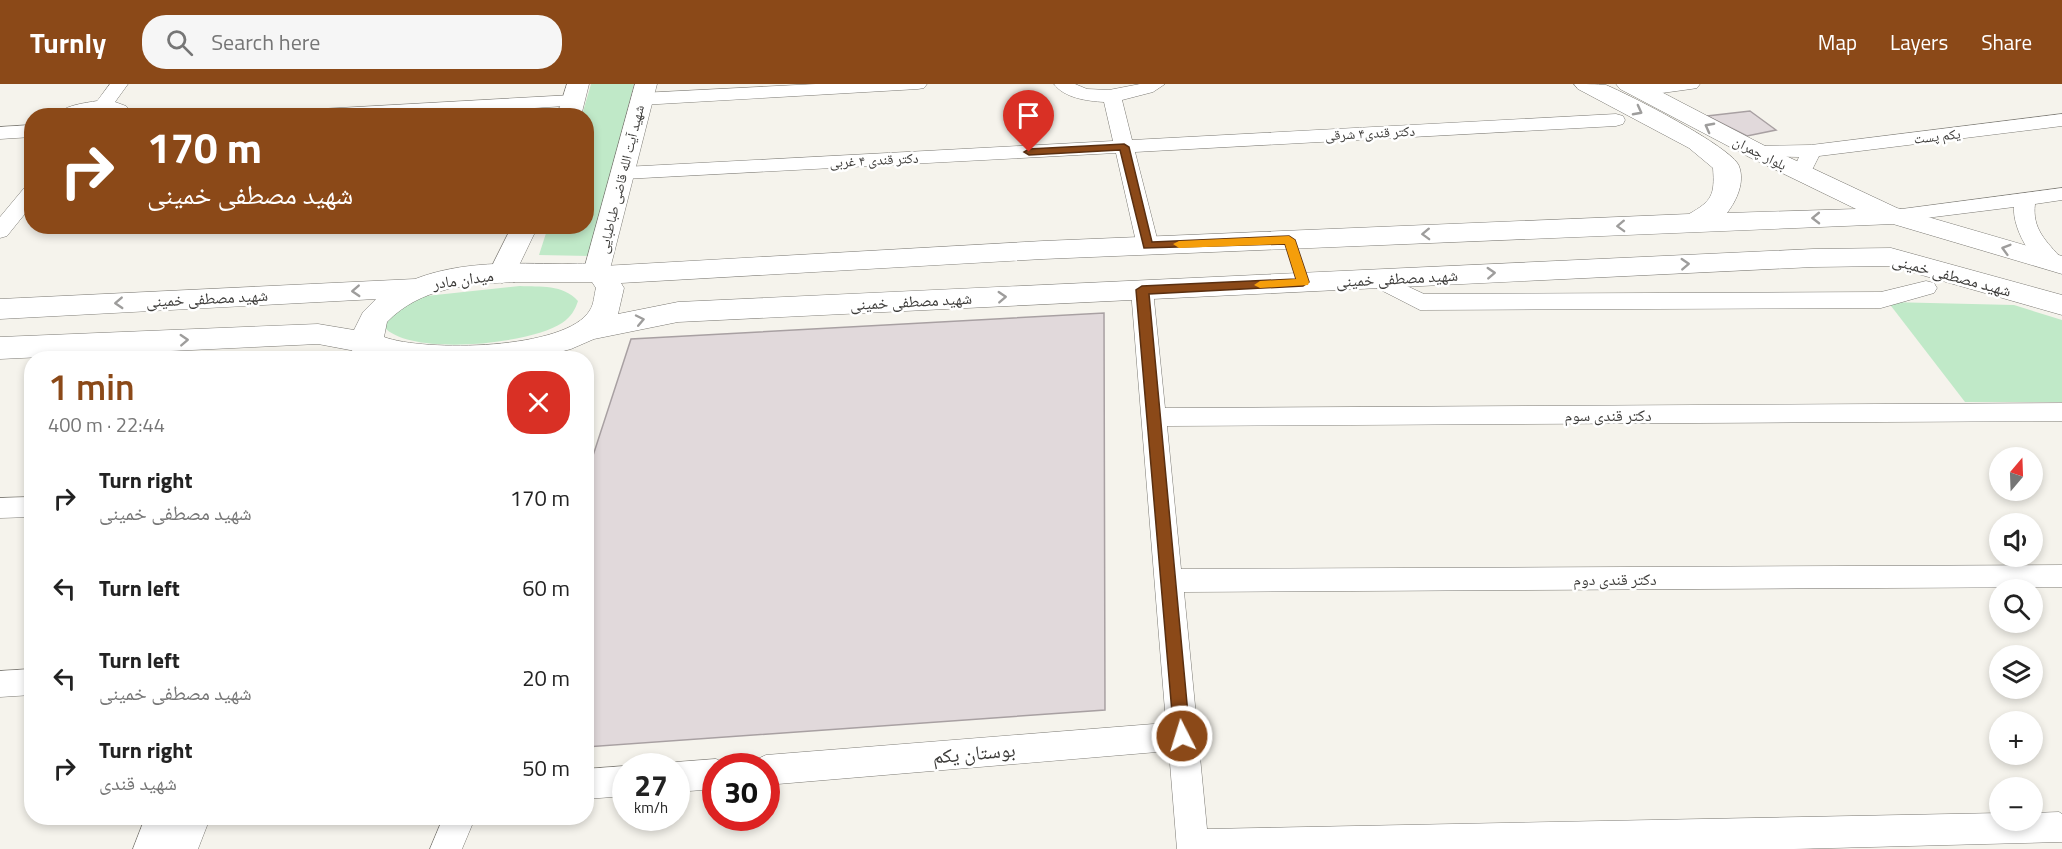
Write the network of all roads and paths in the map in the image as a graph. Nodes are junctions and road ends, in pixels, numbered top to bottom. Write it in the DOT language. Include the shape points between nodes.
graph roads {
  1 [pos="119,84"];
  2 [pos="918,84"];
  3 [pos="1063,84"];
  4 [pos="1156,84"];
  5 [pos="1586,84"];
  6 [pos="1691,84"];
  7 [pos="1634,87"];
  8 [pos="643,92"];
  9 [pos="1112,96"];
  10 [pos="573,100"];
  11 [pos="103,106"];
  12 [pos="88,108"];
  13 [pos="114,108"];
  14 [pos="438,108"];
  15 [pos="1616,120"];
  16 [pos="2062,120"];
  17 [pos="24,132"];
  18 [pos="0,133"];
  19 [pos="1124,147"];
  20 [pos="1758,152"];
  21 [pos="1808,163"];
  22 [pos="1726,166"];
  23 [pos="624,173"];
  24 [pos="2062,194"];
  25 [pos="2025,199"];
  26 [pos="16,208"];
  27 [pos="1894,216"];
  28 [pos="1694,223"];
  29 [pos="0,231"];
  30 [pos="521,234"];
  31 [pos="1289,240"];
  32 [pos="1148,246"];
  33 [pos="1043,250"];
  34 [pos="2058,264"];
  35 [pos="502,274"];
  36 [pos="599,274"];
  37 [pos="1377,279"];
  38 [pos="1303,282"];
  39 [pos="414,288"];
  40 [pos="1926,288"];
  41 [pos="1142,290"];
  42 [pos="1048,295"];
  43 [pos="2062,305"];
  44 [pos="0,309"];
  45 [pos="583,331"];
  46 [pos="0,348"];
  47 [pos="366,351"];
  48 [pos="543,351"];
  49 [pos="2062,412"];
  50 [pos="1154,417"];
  51 [pos="24,507"];
  52 [pos="0,508"];
  53 [pos="2062,576"];
  54 [pos="1169,581"];
  55 [pos="24,682"];
  56 [pos="0,684"];
  57 [pos="1182,736"];
  58 [pos="780,769"];
  59 [pos="612,782"];
  60 [pos="594,783"];
  61 [pos="162,825"];
  62 [pos="187,825"];
  63 [pos="456,825"];
  64 [pos="2059,828"];
  65 [pos="1192,847"];
  66 [pos="153,849"];
  67 [pos="178,849"];
  68 [pos="446,849"];
  1 -- 11 [label="street"];
  2 -- 8 [label="street"];
  3 -- 9 [label="street" via="1090,94"];
  4 -- 9 [label="street" via="1140,92"];
  5 -- 22 [label="main road, بلوار چمران, one-way" via="1698,143"];
  6 -- 7 [label="street"];
  20 -- 7 [label="main road, بلوار چمران, one-way"];
  8 -- 23 [label="street, شهید آیت الله قاضی طباطبایی"];
  9 -- 19 [label="street"];
  10 -- 14 [label="street"];
  11 -- 12 [label="street"];
  11 -- 13 [label="street"];
  15 -- 19 [label="street, دکتر قندی۴ شرقی"];
  16 -- 21 [label="street, یکم پست"];
  17 -- 18 [label="street"];
  19 -- 23 [label="street, دکتر قندی ۴ غربی"];
  19 -- 32 [label="street"];
  20 -- 21 [label="main road, بلوار چمران"];
  20 -- 22 [label="main road" via="1767,167 1760,171"];
  21 -- 27 [label="main road, بلوار چمران"];
  22 -- 28 [label="main road, بلوار چمران" via="1728,188 1719,209"];
  23 -- 36 [label="street, شهید آیت الله قاضی طباطبایی"];
  24 -- 25 [label="street"];
  25 -- 27 [label="street"];
  25 -- 34 [label="street" via="2022,217 2031,239"];
  26 -- 29 [label="street"];
  27 -- 28 [label="main road, one-way"];
  34 -- 27 [label="main road, one-way"];
  28 -- 31 [label="main road, one-way"];
  30 -- 35 [label="street"];
  31 -- 32 [label="main road"];
  31 -- 38 [label="main road"];
  32 -- 33 [label="main road"];
  33 -- 36 [label="main road"];
  33 -- 42 [label="main road"];
  35 -- 36 [label="main road, میدان مادر"];
  35 -- 39 [label="main road, میدان مادر" via="439,280"];
  36 -- 45 [label="main road" via="610,288 607,304 601,318"];
  37 -- 38 [label="main road, شهید مصطفی خمینی"];
  37 -- 40 [label="street" via="1420,302 1881,300"];
  37 -- 43 [label="main road, شهید مصطفی خمینی, one-way" via="1891,257"];
  38 -- 41 [label="main road, شهید مصطفی خمینی"];
  39 -- 44 [label="main road, شهید مصطفی خمینی, one-way"];
  39 -- 47 [label="main road, میدان مادر" via="375,315 368,329"];
  41 -- 42 [label="main road, شهید مصطفی خمینی"];
  41 -- 50 [label="street"];
  45 -- 42 [label="main road, شهید مصطفی خمینی, one-way" via="678,312"];
  45 -- 48 [label="main road"];
  46 -- 47 [label="main road, one-way" via="318,334"];
  49 -- 50 [label="street, دکتر قندی سوم"];
  50 -- 54 [label="street"];
  51 -- 52 [label="street"];
  53 -- 54 [label="street, دکتر قندی دوم"];
  54 -- 57 [label="street"];
  55 -- 56 [label="street"];
  57 -- 58 [label="street, بوستان یکم"];
  57 -- 65 [label="street"];
  59 -- 60 [label="street"];
  61 -- 66 [label="street"];
  62 -- 67 [label="street"];
  63 -- 68 [label="street"];
  64 -- 65 [label="street"];
}
